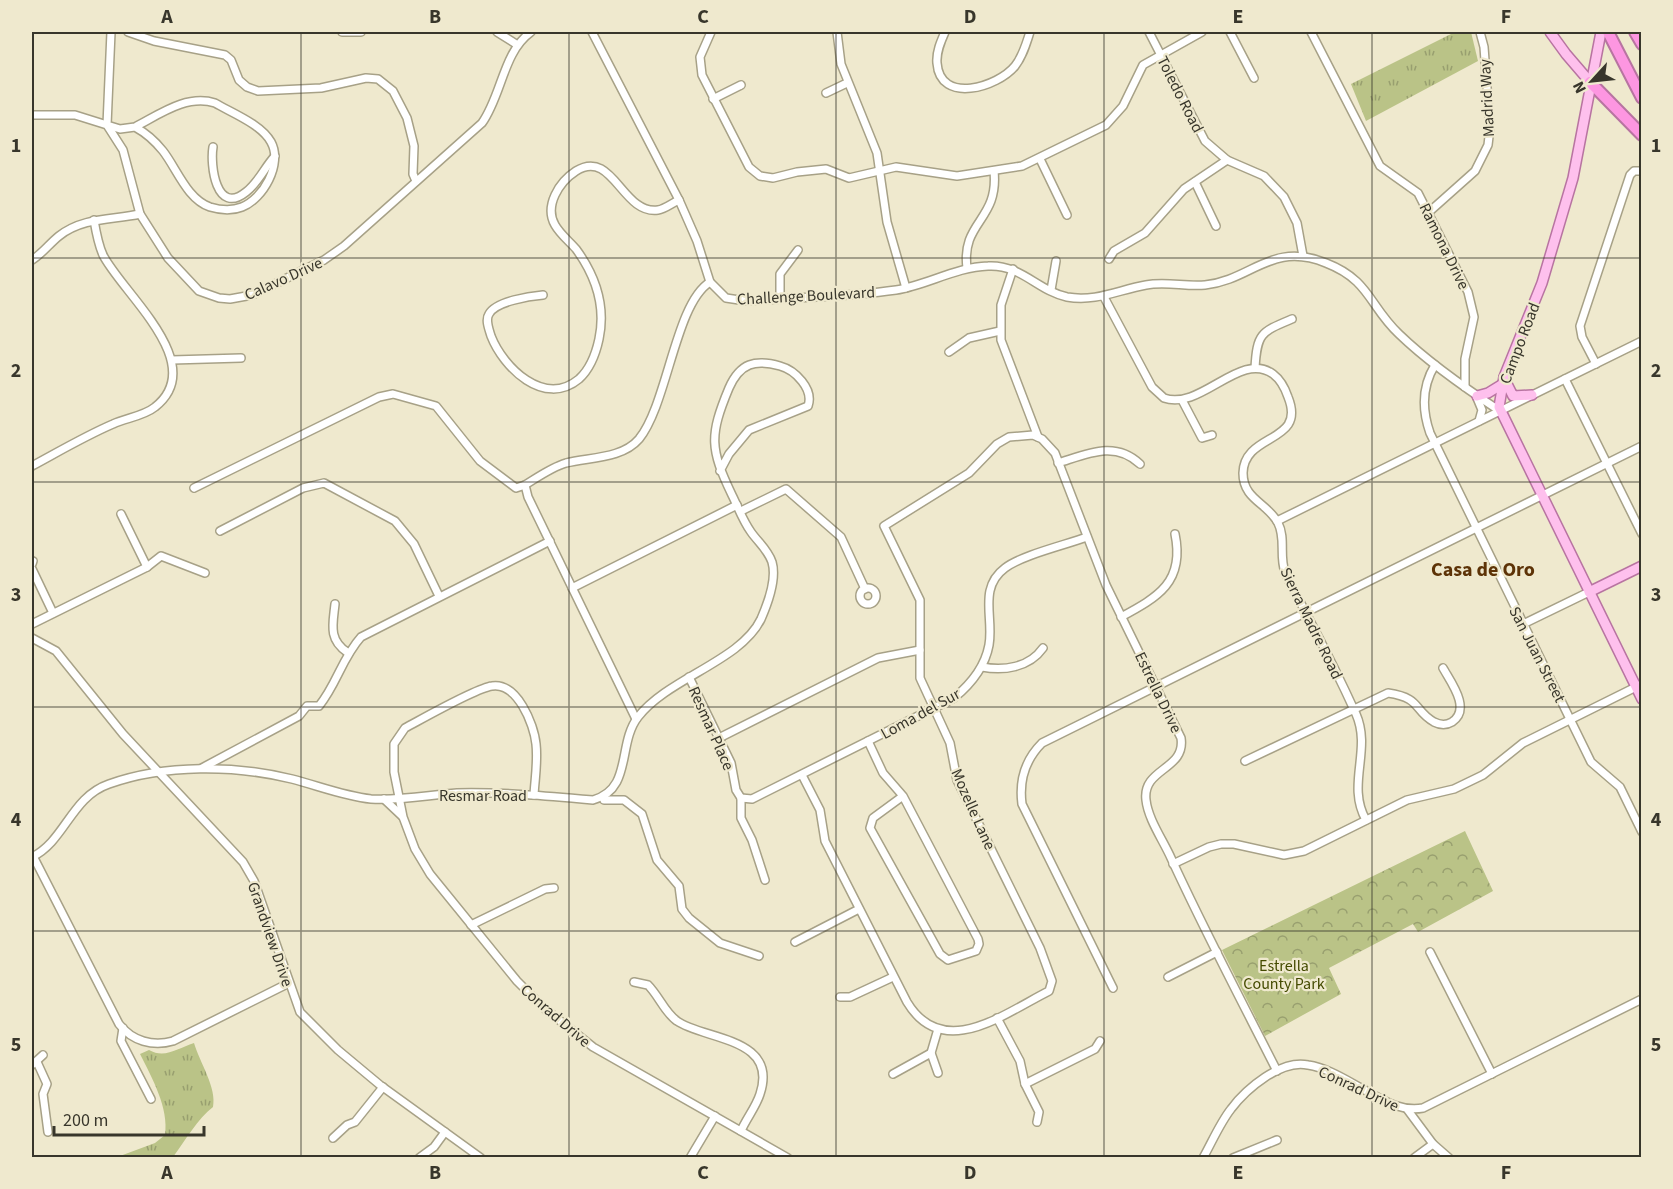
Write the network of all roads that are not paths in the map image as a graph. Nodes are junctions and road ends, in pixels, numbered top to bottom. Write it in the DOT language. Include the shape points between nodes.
graph roads {
  1 [pos="111,32"];
  2 [pos="128,32"];
  3 [pos="342,32"];
  4 [pos="361,32"];
  5 [pos="497,32"];
  6 [pos="531,32"];
  7 [pos="591,32"];
  8 [pos="711,32"];
  9 [pos="837,32"];
  10 [pos="945,32"];
  11 [pos="1030,32"];
  12 [pos="1149,32"];
  13 [pos="1202,32"];
  14 [pos="1230,32"];
  15 [pos="1311,32"];
  16 [pos="1480,32"];
  17 [pos="1551,32"];
  18 [pos="1603,32"];
  19 [pos="1635,32"];
  20 [pos="516,44"];
  21 [pos="1641,44"];
  22 [pos="1160,53"];
  23 [pos="1254,78"];
  24 [pos="1590,82"];
  25 [pos="847,83"];
  26 [pos="741,85"];
  27 [pos="826,93"];
  28 [pos="1641,98"];
  29 [pos="713,99"];
  30 [pos="32,115"];
  31 [pos="107,125"];
  32 [pos="135,127"];
  33 [pos="1641,135"];
  34 [pos="213,147"];
  35 [pos="275,156"];
  36 [pos="1040,159"];
  37 [pos="1227,160"];
  38 [pos="881,170"];
  39 [pos="994,171"];
  40 [pos="1641,171"];
  41 [pos="416,182"];
  42 [pos="1195,183"];
  43 [pos="679,200"];
  44 [pos="1429,212"];
  45 [pos="140,214"];
  46 [pos="1067,215"];
  47 [pos="94,220"];
  48 [pos="1216,226"];
  49 [pos="798,250"];
  50 [pos="1303,256"];
  51 [pos="1108,259"];
  52 [pos="32,260"];
  53 [pos="1056,261"];
  54 [pos="968,268"];
  55 [pos="1013,269"];
  56 [pos="710,282"];
  57 [pos="906,288"];
  58 [pos="1051,290"];
  59 [pos="543,295"];
  60 [pos="1104,297"];
  61 [pos="780,298"];
  62 [pos="1292,319"];
  63 [pos="1000,331"];
  64 [pos="1641,341"];
  65 [pos="949,352"];
  66 [pos="241,358"];
  67 [pos="172,360"];
  68 [pos="1596,364"];
  69 [pos="1436,365"];
  70 [pos="1255,368"];
  71 [pos="1565,379"];
  72 [pos="1502,381"];
  73 [pos="1465,387"];
  74 [pos="1475,395"];
  75 [pos="1532,395"];
  76 [pos="1182,400"];
  77 [pos="1500,411"];
  78 [pos="1479,422"];
  79 [pos="1212,435"];
  80 [pos="1038,437"];
  81 [pos="1435,443"];
  82 [pos="1641,446"];
  83 [pos="1059,463"];
  84 [pos="1607,463"];
  85 [pos="1140,464"];
  86 [pos="32,466"];
  87 [pos="720,471"];
  88 [pos="525,485"];
  89 [pos="194,488"];
  90 [pos="1541,495"];
  91 [pos="739,508"];
  92 [pos="121,514"];
  93 [pos="1277,521"];
  94 [pos="1475,528"];
  95 [pos="220,531"];
  96 [pos="1175,534"];
  97 [pos="1641,534"];
  98 [pos="1087,537"];
  99 [pos="550,541"];
  100 [pos="1641,566"];
  101 [pos="147,567"];
  102 [pos="32,569"];
  103 [pos="204,573"];
  104 [pos="572,588"];
  105 [pos="865,588"];
  106 [pos="1589,592"];
  107 [pos="439,596"];
  108 [pos="335,603"];
  109 [pos="1305,611"];
  110 [pos="53,613"];
  111 [pos="1121,617"];
  112 [pos="32,624"];
  113 [pos="1523,624"];
  114 [pos="32,638"];
  115 [pos="1043,648"];
  116 [pos="920,650"];
  117 [pos="347,652"];
  118 [pos="982,667"];
  119 [pos="1443,668"];
  120 [pos="689,677"];
  121 [pos="1156,684"];
  122 [pos="1638,685"];
  123 [pos="1641,699"];
  124 [pos="932,708"];
  125 [pos="1353,708"];
  126 [pos="636,719"];
  127 [pos="1570,719"];
  128 [pos="720,738"];
  129 [pos="868,741"];
  130 [pos="1245,761"];
  131 [pos="198,770"];
  132 [pos="159,773"];
  133 [pos="802,775"];
  134 [pos="534,795"];
  135 [pos="604,796"];
  136 [pos="903,796"];
  137 [pos="399,798"];
  138 [pos="741,798"];
  139 [pos="384,800"];
  140 [pos="403,816"];
  141 [pos="1366,820"];
  142 [pos="1641,831"];
  143 [pos="32,857"];
  144 [pos="1173,864"];
  145 [pos="765,880"];
  146 [pos="554,888"];
  147 [pos="860,909"];
  148 [pos="471,925"];
  149 [pos="795,942"];
  150 [pos="1217,952"];
  151 [pos="1430,952"];
  152 [pos="759,956"];
  153 [pos="893,976"];
  154 [pos="1168,977"];
  155 [pos="634,982"];
  156 [pos="287,984"];
  157 [pos="1113,988"];
  158 [pos="840,997"];
  159 [pos="1641,999"];
  160 [pos="997,1018"];
  161 [pos="123,1028"];
  162 [pos="938,1029"];
  163 [pos="1100,1041"];
  164 [pos="931,1053"];
  165 [pos="43,1055"];
  166 [pos="34,1064"];
  167 [pos="1276,1071"];
  168 [pos="938,1073"];
  169 [pos="892,1074"];
  170 [pos="1492,1074"];
  171 [pos="1025,1084"];
  172 [pos="383,1087"];
  173 [pos="151,1099"];
  174 [pos="1407,1109"];
  175 [pos="715,1116"];
  176 [pos="1037,1122"];
  177 [pos="48,1131"];
  178 [pos="741,1131"];
  179 [pos="446,1132"];
  180 [pos="333,1138"];
  181 [pos="1277,1140"];
  182 [pos="1433,1144"];
  183 [pos="419,1158"];
  184 [pos="481,1158"];
  185 [pos="690,1158"];
  186 [pos="788,1158"];
  187 [pos="1203,1158"];
  188 [pos="1233,1158"];
  189 [pos="1414,1158"];
  190 [pos="1449,1158"];
  1 -- 31 [label="street"];
  2 -- 41 [label="street" via="225,55 239,80 258,91 321,88 378,79 393,91 407,118 414,146"];
  3 -- 4 [label="street"];
  5 -- 20 [label="street"];
  6 -- 20 [label="street"];
  7 -- 43 [label="street"];
  8 -- 29 [label="street" via="700,61"];
  9 -- 25 [label="street"];
  10 -- 11 [label="street" via="937,55 939,72 952,86 970,88 992,83 1009,73 1023,53"];
  12 -- 22 [label="street, Toledo Road"];
  13 -- 22 [label="street"];
  14 -- 23 [label="street"];
  15 -- 44 [label="street, Ramona Drive" via="1380,166 1414,189"];
  16 -- 44 [label="street, Madrid Way" via="1488,145 1475,171"];
  17 -- 24 [label="main road"];
  18 -- 24 [label="main road, Campo Road"];
  18 -- 28 [label="highway"];
  19 -- 21 [label="highway"];
  20 -- 41 [label="street, Calavo Drive" via="493,108 482,123"];
  22 -- 36 [label="street" via="1137,71 1123,106 1111,121"];
  22 -- 37 [label="street, Toledo Road" via="1205,141"];
  24 -- 33 [label="highway"];
  24 -- 72 [label="main road, Campo Road" via="1573,178 1558,231 1539,292"];
  25 -- 27 [label="street"];
  25 -- 38 [label="street"];
  26 -- 29 [label="street"];
  29 -- 38 [label="street" via="749,167 760,176 778,178 826,169 849,178"];
  30 -- 31 [label="street" via="86,116"];
  31 -- 32 [label="street" via="120,129"];
  31 -- 45 [label="street, Calavo Drive" via="123,150"];
  32 -- 35 [label="street" via="190,100 206,100 261,131 271,142"];
  32 -- 35 [label="street" via="158,145 196,198 226,210 252,201 271,177"];
  34 -- 35 [label="street" via="211,162 216,186 231,197 244,194 255,185"];
  36 -- 39 [label="street"];
  36 -- 46 [label="street"];
  37 -- 42 [label="street"];
  37 -- 50 [label="street, Toledo Road" via="1259,172 1281,192 1297,223"];
  38 -- 39 [label="street" via="905,167 957,176"];
  38 -- 57 [label="street" via="887,222"];
  39 -- 54 [label="street" via="994,196 968,240"];
  40 -- 68 [label="street" via="1630,175 1580,326"];
  41 -- 45 [label="street, Calavo Drive" via="325,260 242,297 219,298 191,285"];
  42 -- 48 [label="street"];
  42 -- 51 [label="street" via="1184,189 1145,233 1114,251"];
  43 -- 56 [label="street"];
  43 -- 59 [label="street" via="661,209 637,206 604,170 594,167 574,172 556,192 551,208 553,223 591,273 601,316 598,342 588,367 576,381 564,387 538,385 516,373 500,355 488,328 492,309 524,297"];
  44 -- 73 [label="street, Ramona Drive" via="1473,306"];
  45 -- 47 [label="street"];
  47 -- 52 [label="street" via="61,234"];
  47 -- 67 [label="street" via="104,257 148,314"];
  49 -- 61 [label="street" via="780,274"];
  50 -- 60 [label="street, Challenge Boulevard" via="1266,261 1209,285 1147,285"];
  50 -- 69 [label="street" via="1325,262 1357,279 1391,327"];
  53 -- 58 [label="street"];
  54 -- 55 [label="street, Challenge Boulevard" via="989,265"];
  54 -- 57 [label="street, Challenge Boulevard"];
  55 -- 58 [label="street, Challenge Boulevard"];
  55 -- 63 [label="street, Estrella Drive" via="1001,305"];
  56 -- 61 [label="street, Challenge Boulevard" via="722,295 736,301"];
  56 -- 88 [label="street" via="690,308 661,395 639,439 614,454 559,466"];
  57 -- 61 [label="street, Challenge Boulevard"];
  58 -- 60 [label="street, Challenge Boulevard" via="1075,298"];
  60 -- 76 [label="street" via="1154,390 1168,400"];
  62 -- 70 [label="street" via="1261,335 1256,344"];
  63 -- 65 [label="street" via="969,338"];
  63 -- 80 [label="street, Estrella Drive"];
  64 -- 68 [label="street"];
  66 -- 67 [label="street"];
  67 -- 86 [label="street" via="169,385 155,407"];
  68 -- 71 [label="street"];
  69 -- 73 [label="street"];
  69 -- 81 [label="street, San Juan Street" via="1426,384 1424,406"];
  70 -- 76 [label="street"];
  70 -- 93 [label="street" via="1279,379 1292,410 1286,428 1254,448 1244,468 1248,492"];
  71 -- 75 [label="street"];
  71 -- 84 [label="street"];
  72 -- 74 [label="main road"];
  72 -- 75 [label="main road" via="1513,396"];
  72 -- 77 [label="main road, Campo Road"];
  73 -- 74 [label="street"];
  74 -- 77 [label="street"];
  74 -- 78 [label="street" via="1482,410"];
  75 -- 77 [label="street"];
  76 -- 79 [label="street" via="1202,438"];
  77 -- 78 [label="street"];
  77 -- 90 [label="main road, Campo Road"];
  78 -- 81 [label="street"];
  80 -- 83 [label="street, Estrella Drive" via="1049,445"];
  80 -- 116 [label="street, Mozelle Lane" via="1023,434 1004,439 969,473 884,526 920,600"];
  81 -- 93 [label="street"];
  81 -- 94 [label="street, San Juan Street"];
  82 -- 84 [label="street"];
  83 -- 85 [label="street" via="1098,450 1112,450 1130,454"];
  83 -- 98 [label="street, Estrella Drive"];
  84 -- 90 [label="street"];
  84 -- 97 [label="street"];
  87 -- 87 [label="street" via="749,430 808,406 806,390 797,374 788,368 752,362 734,377 713,442"];
  87 -- 91 [label="street"];
  88 -- 89 [label="street" via="516,488 507,484 480,461 436,406 393,394 379,397"];
  88 -- 99 [label="street"];
  90 -- 94 [label="street"];
  90 -- 106 [label="main road, Campo Road"];
  91 -- 104 [label="street"];
  91 -- 105 [label="street" via="786,489 841,537"];
  91 -- 120 [label="street" via="772,562 772,583 762,618 740,645"];
  92 -- 101 [label="street"];
  93 -- 109 [label="street, Sierra Madre Road" via="1283,567"];
  94 -- 109 [label="street"];
  94 -- 113 [label="street, San Juan Street"];
  95 -- 107 [label="street" via="296,491 324,483 395,521 414,544"];
  96 -- 111 [label="street" via="1178,564 1168,584 1153,599"];
  98 -- 111 [label="street, Estrella Drive"];
  98 -- 118 [label="street, Loma del Sur" via="1010,565 998,575 988,597 990,636"];
  99 -- 104 [label="street"];
  99 -- 107 [label="street"];
  100 -- 106 [label="main road"];
  101 -- 103 [label="street" via="161,556"];
  101 -- 110 [label="street"];
  102 -- 110 [label="street"];
  104 -- 126 [label="street"];
  106 -- 113 [label="street"];
  106 -- 122 [label="main road, Campo Road"];
  107 -- 117 [label="street" via="361,637"];
  108 -- 117 [label="street" via="334,637"];
  109 -- 121 [label="street"];
  109 -- 125 [label="street, Sierra Madre Road"];
  110 -- 112 [label="street"];
  111 -- 121 [label="street, Estrella Drive"];
  113 -- 127 [label="street, San Juan Street"];
  114 -- 132 [label="street, Grandview Drive" via="56,651"];
  115 -- 118 [label="street" via="1039,655 1008,669"];
  116 -- 124 [label="street, Mozelle Lane" via="920,678"];
  116 -- 128 [label="street" via="878,658"];
  117 -- 131 [label="street" via="333,689 319,706 307,706 299,716"];
  118 -- 124 [label="street, Loma del Sur" via="964,689"];
  119 -- 125 [label="street" via="1461,704 1452,722 1434,722 1406,696 1388,693"];
  120 -- 126 [label="street" via="651,703"];
  120 -- 128 [label="street, Resmar Place"];
  121 -- 144 [label="street, Estrella Drive" via="1182,745 1177,759 1149,781 1146,799"];
  121 -- 157 [label="street" via="1042,743 1023,774 1022,804"];
  122 -- 123 [label="main road, Campo Road"];
  122 -- 127 [label="street"];
  124 -- 129 [label="street, Loma del Sur"];
  124 -- 160 [label="street, Mozelle Lane" via="950,743 957,780 1033,933 1052,987"];
  125 -- 130 [label="street"];
  125 -- 141 [label="street, Sierra Madre Road" via="1363,743 1356,790"];
  126 -- 135 [label="street" via="629,729 618,781"];
  127 -- 141 [label="street" via="1516,747 1481,776 1448,791 1407,800"];
  127 -- 142 [label="street, San Juan Street" via="1591,762 1620,787"];
  128 -- 138 [label="street, Resmar Place"];
  129 -- 133 [label="street, Loma del Sur"];
  129 -- 136 [label="street" via="884,774"];
  131 -- 132 [label="street, Resmar Road"];
  131 -- 139 [label="street, Resmar Road" via="260,772 338,793"];
  132 -- 143 [label="street, Resmar Road" via="131,777 92,793 74,809 50,845"];
  132 -- 156 [label="street, Grandview Drive" via="230,846 250,873"];
  133 -- 138 [label="street, Loma del Sur" via="752,799"];
  133 -- 147 [label="street" via="819,810 825,841"];
  134 -- 135 [label="street, Resmar Road" via="593,800"];
  134 -- 137 [label="street, Resmar Road"];
  134 -- 137 [label="street, Conrad Drive" via="533,729 512,692 494,685 400,732 393,748"];
  135 -- 152 [label="street" via="604,800 624,800 642,814 657,861 679,886 682,909 689,918 720,943"];
  136 -- 136 [label="street" via="979,944 976,951 948,960 940,954 870,828 873,818"];
  137 -- 139 [label="street, Resmar Road"];
  137 -- 140 [label="street, Conrad Drive"];
  138 -- 145 [label="street, Resmar Place" via="741,818"];
  139 -- 140 [label="street"];
  140 -- 148 [label="street, Conrad Drive" via="415,849 430,874"];
  141 -- 144 [label="street" via="1295,854 1221,844"];
  143 -- 161 [label="street"];
  144 -- 150 [label="street, Estrella Drive"];
  146 -- 148 [label="street"];
  147 -- 149 [label="street"];
  147 -- 153 [label="street"];
  148 -- 175 [label="street, Conrad Drive" via="520,984 564,1025 609,1057"];
  150 -- 154 [label="street"];
  150 -- 167 [label="street, Estrella Drive"];
  151 -- 170 [label="street"];
  153 -- 158 [label="street" via="850,997"];
  153 -- 162 [label="street" via="914,1012"];
  155 -- 178 [label="street" via="648,985 674,1020 694,1031 729,1039 755,1056 762,1077 761,1090"];
  156 -- 161 [label="street" via="173,1041 147,1042"];
  156 -- 172 [label="street, Grandview Drive" via="307,1021"];
  159 -- 170 [label="street, Conrad Drive"];
  160 -- 162 [label="street" via="967,1031"];
  160 -- 171 [label="street" via="1020,1061"];
  161 -- 173 [label="street" via="121,1041"];
  162 -- 164 [label="street"];
  163 -- 171 [label="street" via="1095,1049"];
  164 -- 168 [label="street"];
  164 -- 169 [label="street"];
  165 -- 166 [label="street"];
  166 -- 177 [label="street" via="46,1084 43,1094"];
  167 -- 174 [label="street, Conrad Drive" via="1289,1065 1309,1065 1392,1106"];
  167 -- 187 [label="street, Conrad Drive" via="1231,1108"];
  170 -- 174 [label="street, Conrad Drive" via="1428,1107"];
  171 -- 176 [label="street" via="1039,1112"];
  172 -- 179 [label="street, Grandview Drive"];
  172 -- 180 [label="street" via="355,1122"];
  174 -- 182 [label="street"];
  175 -- 178 [label="street, Conrad Drive"];
  175 -- 185 [label="street"];
  178 -- 186 [label="street, Conrad Drive"];
  179 -- 183 [label="street"];
  179 -- 184 [label="street, Grandview Drive"];
  181 -- 188 [label="street"];
  182 -- 189 [label="street"];
  182 -- 190 [label="street"];
}
